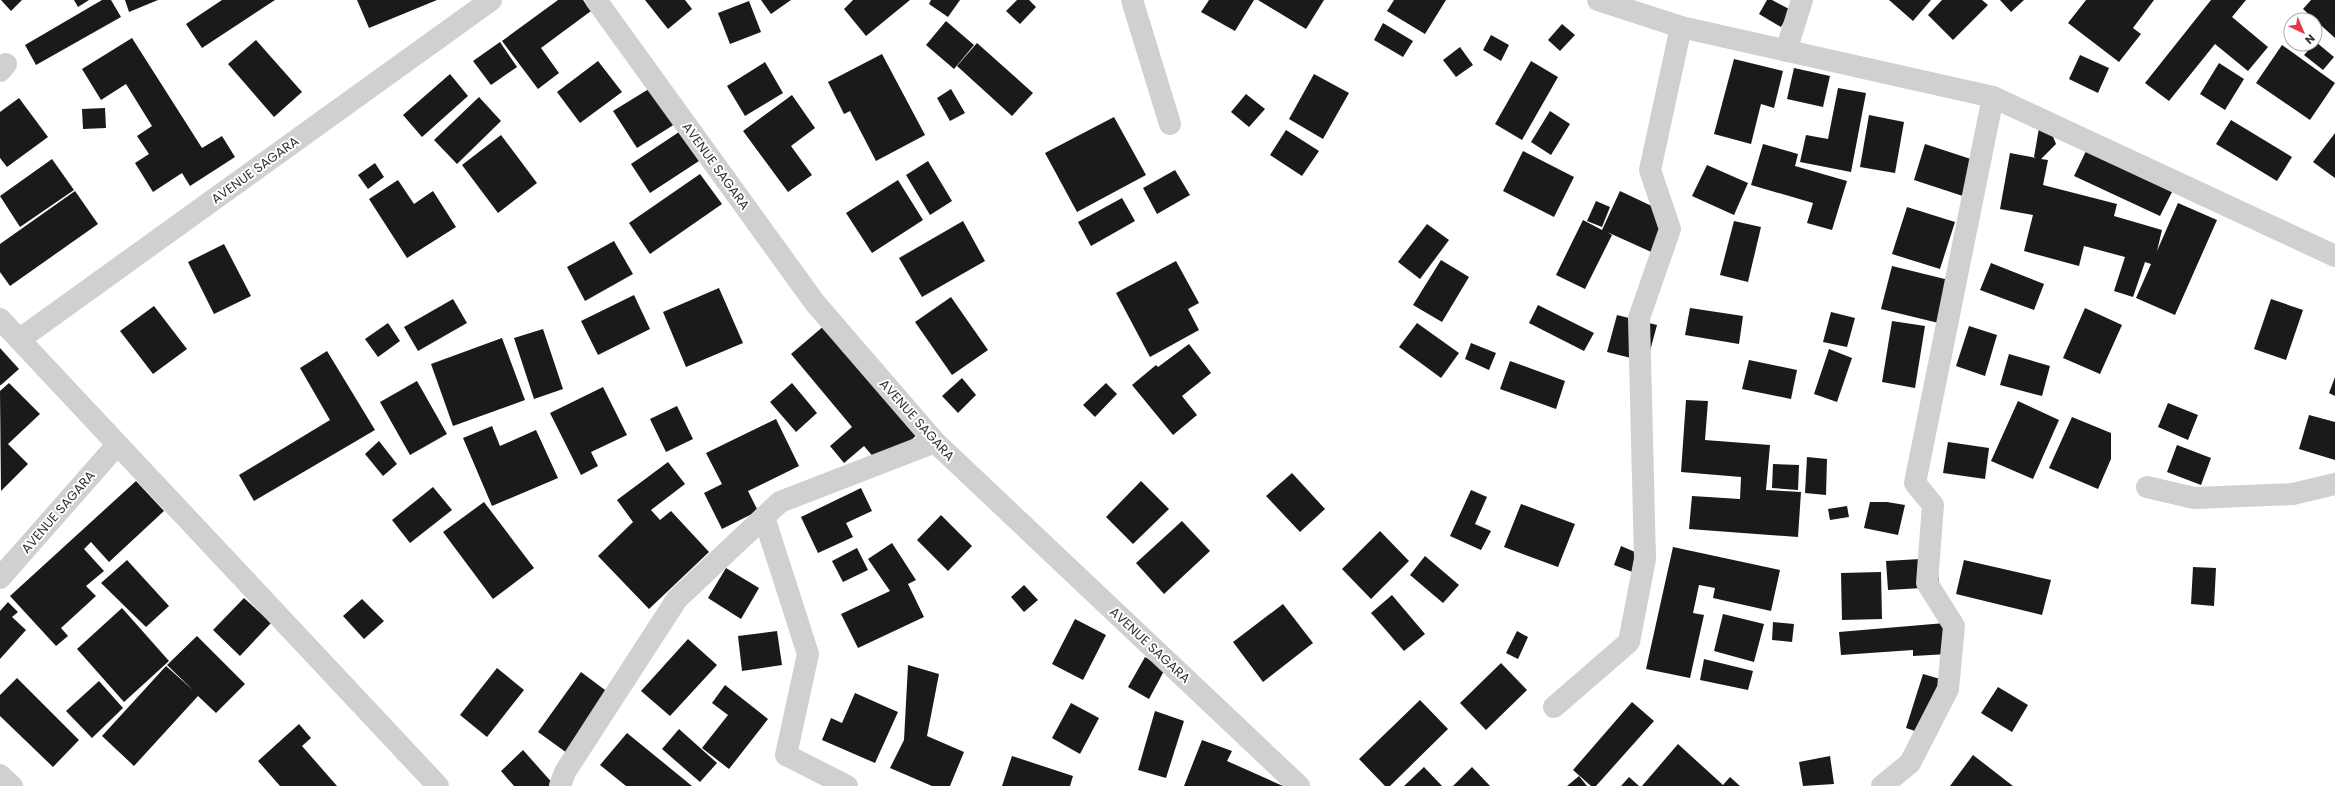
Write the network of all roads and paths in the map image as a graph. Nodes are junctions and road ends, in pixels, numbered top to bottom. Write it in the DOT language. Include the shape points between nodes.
graph roads {
  1 [pos="491,0"];
  2 [pos="596,0"];
  3 [pos="1132,0"];
  4 [pos="1598,0"];
  5 [pos="1802,0"];
  6 [pos="1681,27"];
  7 [pos="1786,51"];
  8 [pos="1994,98"];
  9 [pos="1170,124"];
  10 [pos="2335,256"];
  11 [pos="0,319"];
  12 [pos="20,339"];
  13 [pos="934,442"];
  14 [pos="117,446"];
  15 [pos="2335,484"];
  16 [pos="2147,487"];
  17 [pos="764,517"];
  18 [pos="0,578"];
  19 [pos="1554,707"];
  20 [pos="0,775"];
  21 [pos="12,786"];
  22 [pos="438,786"];
  23 [pos="560,786"];
  24 [pos="847,786"];
  25 [pos="1299,786"];
  26 [pos="1882,786"];
  1 -- 12 [label="street, AVENUE SAGARA"];
  2 -- 13 [label="street, AVENUE SAGARA" via="815,303"];
  3 -- 9 [label="street"];
  4 -- 6 [label="street"];
  5 -- 7 [label="street"];
  6 -- 7 [label="street"];
  6 -- 19 [label="street" via="1650,170 1670,229 1639,318 1645,559 1630,642"];
  7 -- 8 [label="street"];
  8 -- 10 [label="street"];
  8 -- 26 [label="street" via="1915,483 1933,505 1927,583 1954,626 1948,689 1910,763"];
  11 -- 12 [label="street"];
  12 -- 14 [label="street"];
  13 -- 17 [label="street" via="780,502"];
  13 -- 25 [label="street, AVENUE SAGARA"];
  14 -- 18 [label="street, AVENUE SAGARA"];
  14 -- 22 [label="street"];
  15 -- 16 [label="street" via="2292,494 2194,498"];
  17 -- 23 [label="street" via="676,599 565,772"];
  17 -- 24 [label="street" via="808,654 786,755"];
  20 -- 21 [label="street"];
}
